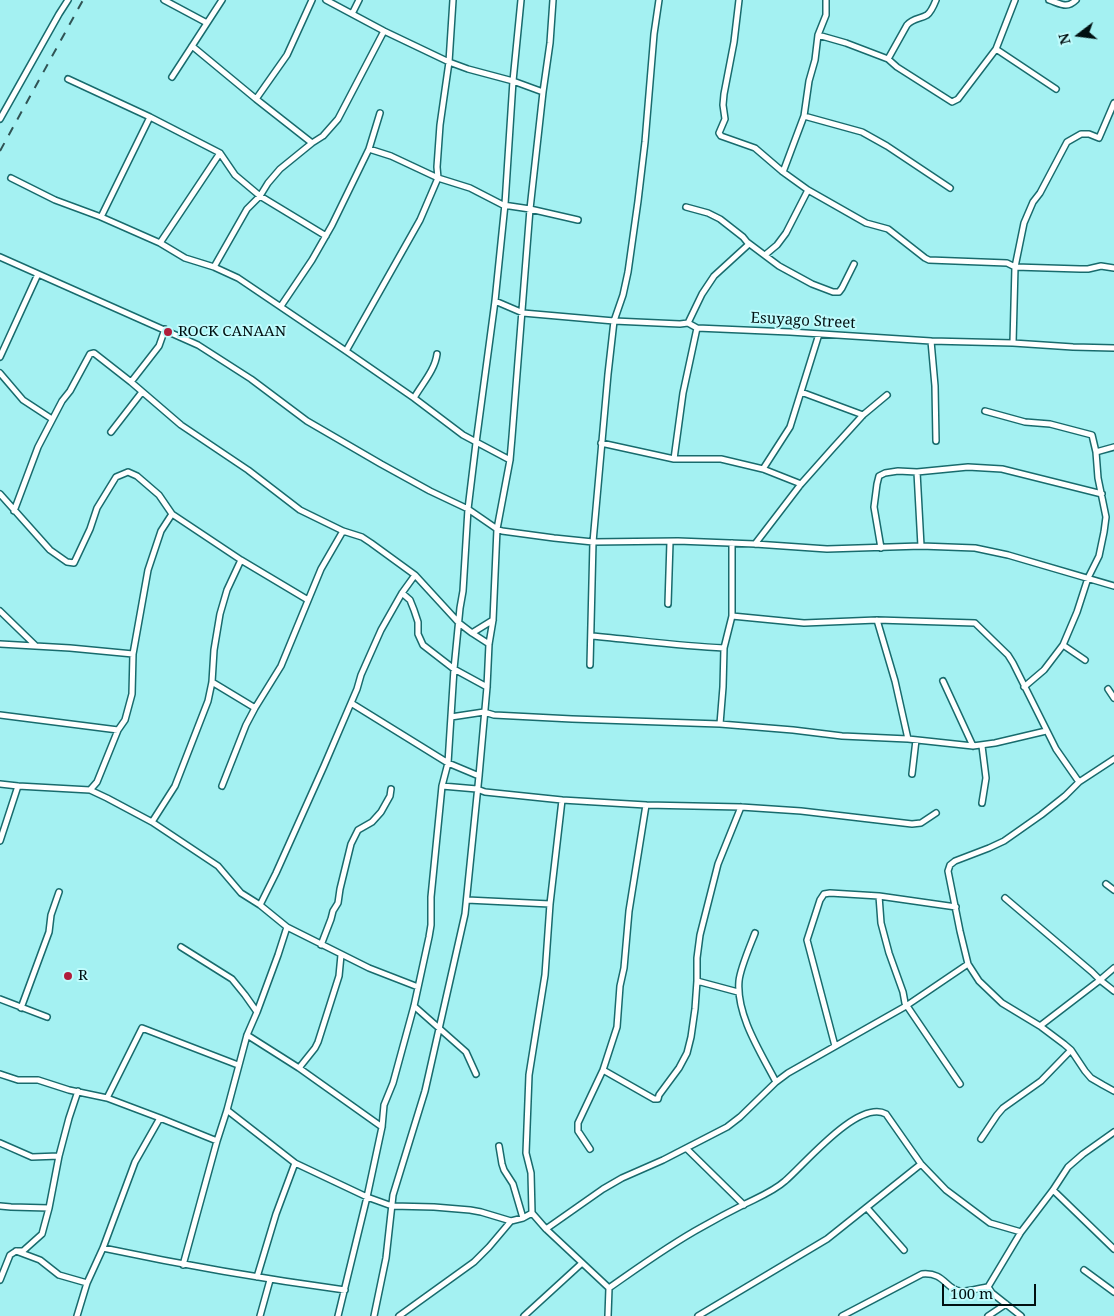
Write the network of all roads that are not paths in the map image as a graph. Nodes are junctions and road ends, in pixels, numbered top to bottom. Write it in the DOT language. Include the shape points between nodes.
graph roads {
  1 [pos="68,0"];
  2 [pos="164,0"];
  3 [pos="222,0"];
  4 [pos="312,0"];
  5 [pos="326,0"];
  6 [pos="359,0"];
  7 [pos="453,0"];
  8 [pos="522,0"];
  9 [pos="553,0"];
  10 [pos="659,0"];
  11 [pos="739,0"];
  12 [pos="826,0"];
  13 [pos="936,0"];
  14 [pos="1015,0"];
  15 [pos="1049,0"];
  16 [pos="1076,0"];
  17 [pos="352,14"];
  18 [pos="207,23"];
  19 [pos="378,28"];
  20 [pos="384,31"];
  21 [pos="818,35"];
  22 [pos="380,39"];
  23 [pos="192,46"];
  24 [pos="996,49"];
  25 [pos="888,59"];
  26 [pos="449,62"];
  27 [pos="172,77"];
  28 [pos="68,80"];
  29 [pos="513,81"];
  30 [pos="1056,89"];
  31 [pos="543,92"];
  32 [pos="256,99"];
  33 [pos="1114,102"];
  34 [pos="380,113"];
  35 [pos="804,116"];
  36 [pos="150,117"];
  37 [pos="0,119"];
  38 [pos="312,143"];
  39 [pos="369,149"];
  40 [pos="220,153"];
  41 [pos="783,172"];
  42 [pos="10,178"];
  43 [pos="438,178"];
  44 [pos="950,188"];
  45 [pos="808,190"];
  46 [pos="260,196"];
  47 [pos="504,204"];
  48 [pos="686,207"];
  49 [pos="530,208"];
  50 [pos="101,217"];
  51 [pos="578,220"];
  52 [pos="326,236"];
  53 [pos="160,243"];
  54 [pos="749,244"];
  55 [pos="765,254"];
  56 [pos="0,257"];
  57 [pos="854,264"];
  58 [pos="1016,267"];
  59 [pos="214,268"];
  60 [pos="1114,268"];
  61 [pos="38,274"];
  62 [pos="495,300"];
  63 [pos="281,306"];
  64 [pos="523,314"];
  65 [pos="614,321"];
  66 [pos="688,323"];
  67 [pos="697,328"];
  68 [pos="165,329"];
  69 [pos="818,334"];
  70 [pos="931,341"];
  71 [pos="1013,343"];
  72 [pos="1114,348"];
  73 [pos="346,351"];
  74 [pos="438,354"];
  75 [pos="0,358"];
  76 [pos="0,373"];
  77 [pos="131,382"];
  78 [pos="142,392"];
  79 [pos="801,392"];
  80 [pos="887,395"];
  81 [pos="414,398"];
  82 [pos="985,411"];
  83 [pos="863,415"];
  84 [pos="52,419"];
  85 [pos="111,432"];
  86 [pos="936,441"];
  87 [pos="476,443"];
  88 [pos="601,444"];
  89 [pos="1114,447"];
  90 [pos="1096,452"];
  91 [pos="674,459"];
  92 [pos="510,460"];
  93 [pos="763,469"];
  94 [pos="917,472"];
  95 [pos="801,484"];
  96 [pos="0,494"];
  97 [pos="1102,494"];
  98 [pos="468,509"];
  99 [pos="14,510"];
  100 [pos="172,514"];
  101 [pos="497,529"];
  102 [pos="343,531"];
  103 [pos="593,542"];
  104 [pos="670,542"];
  105 [pos="732,544"];
  106 [pos="755,544"];
  107 [pos="920,546"];
  108 [pos="881,548"];
  109 [pos="241,560"];
  110 [pos="415,575"];
  111 [pos="1088,578"];
  112 [pos="1114,586"];
  113 [pos="402,593"];
  114 [pos="308,600"];
  115 [pos="668,604"];
  116 [pos="0,612"];
  117 [pos="732,616"];
  118 [pos="493,620"];
  119 [pos="877,620"];
  120 [pos="459,623"];
  121 [pos="472,633"];
  122 [pos="592,636"];
  123 [pos="0,644"];
  124 [pos="489,644"];
  125 [pos="1063,645"];
  126 [pos="36,646"];
  127 [pos="724,648"];
  128 [pos="133,654"];
  129 [pos="1085,660"];
  130 [pos="590,665"];
  131 [pos="454,669"];
  132 [pos="943,681"];
  133 [pos="212,682"];
  134 [pos="487,687"];
  135 [pos="1024,687"];
  136 [pos="1108,689"];
  137 [pos="1114,698"];
  138 [pos="351,703"];
  139 [pos="255,708"];
  140 [pos="484,712"];
  141 [pos="0,715"];
  142 [pos="451,717"];
  143 [pos="720,724"];
  144 [pos="118,730"];
  145 [pos="1046,731"];
  146 [pos="908,739"];
  147 [pos="916,740"];
  148 [pos="974,746"];
  149 [pos="982,746"];
  150 [pos="1114,759"];
  151 [pos="448,763"];
  152 [pos="912,774"];
  153 [pos="479,776"];
  154 [pos="1079,782"];
  155 [pos="0,784"];
  156 [pos="18,786"];
  157 [pos="222,786"];
  158 [pos="442,786"];
  159 [pos="391,789"];
  160 [pos="477,789"];
  161 [pos="90,790"];
  162 [pos="562,800"];
  163 [pos="982,803"];
  164 [pos="646,805"];
  165 [pos="741,807"];
  166 [pos="936,813"];
  167 [pos="152,822"];
  168 [pos="0,840"];
  169 [pos="1106,884"];
  170 [pos="1114,890"];
  171 [pos="59,892"];
  172 [pos="879,896"];
  173 [pos="1005,898"];
  174 [pos="467,900"];
  175 [pos="550,904"];
  176 [pos="260,905"];
  177 [pos="956,907"];
  178 [pos="287,927"];
  179 [pos="754,933"];
  180 [pos="321,944"];
  181 [pos="181,947"];
  182 [pos="341,955"];
  183 [pos="968,964"];
  184 [pos="1114,968"];
  185 [pos="1100,980"];
  186 [pos="697,981"];
  187 [pos="418,987"];
  188 [pos="1114,991"];
  189 [pos="738,992"];
  190 [pos="0,999"];
  191 [pos="414,1006"];
  192 [pos="906,1006"];
  193 [pos="21,1008"];
  194 [pos="257,1012"];
  195 [pos="47,1017"];
  196 [pos="1040,1026"];
  197 [pos="440,1028"];
  198 [pos="247,1035"];
  199 [pos="835,1046"];
  200 [pos="1071,1050"];
  201 [pos="238,1065"];
  202 [pos="299,1068"];
  203 [pos="603,1070"];
  204 [pos="0,1074"];
  205 [pos="476,1074"];
  206 [pos="776,1082"];
  207 [pos="960,1084"];
  208 [pos="1114,1090"];
  209 [pos="78,1091"];
  210 [pos="107,1098"];
  211 [pos="227,1110"];
  212 [pos="160,1118"];
  213 [pos="382,1127"];
  214 [pos="1113,1136"];
  215 [pos="981,1139"];
  216 [pos="217,1142"];
  217 [pos="0,1143"];
  218 [pos="499,1146"];
  219 [pos="590,1149"];
  220 [pos="687,1149"];
  221 [pos="59,1156"];
  222 [pos="296,1163"];
  223 [pos="921,1164"];
  224 [pos="1053,1190"];
  225 [pos="367,1197"];
  226 [pos="744,1204"];
  227 [pos="0,1206"];
  228 [pos="392,1206"];
  229 [pos="49,1208"];
  230 [pos="867,1208"];
  231 [pos="532,1213"];
  232 [pos="523,1218"];
  233 [pos="512,1221"];
  234 [pos="546,1229"];
  235 [pos="1020,1232"];
  236 [pos="103,1248"];
  237 [pos="1114,1249"];
  238 [pos="904,1250"];
  239 [pos="16,1251"];
  240 [pos="582,1263"];
  241 [pos="183,1264"];
  242 [pos="1084,1270"];
  243 [pos="257,1277"];
  244 [pos="0,1280"];
  245 [pos="270,1280"];
  246 [pos="88,1283"];
  247 [pos="988,1287"];
  248 [pos="609,1288"];
  249 [pos="1113,1289"];
  250 [pos="345,1290"];
  251 [pos="1006,1304"];
  252 [pos="530,1311"];
  253 [pos="77,1316"];
  254 [pos="260,1316"];
  255 [pos="338,1316"];
  256 [pos="374,1316"];
  257 [pos="399,1316"];
  258 [pos="524,1316"];
  259 [pos="536,1316"];
  260 [pos="608,1316"];
  261 [pos="698,1316"];
  262 [pos="842,1316"];
  263 [pos="988,1316"];
  264 [pos="1021,1316"];
  1 -- 37 [label="street"];
  2 -- 18 [label="street"];
  3 -- 18 [label="street"];
  4 -- 32 [label="street" via="287,56"];
  5 -- 17 [label="street"];
  6 -- 17 [label="street"];
  7 -- 26 [label="street"];
  8 -- 29 [label="street"];
  9 -- 31 [label="street"];
  10 -- 65 [label="street" via="638,201 628,272"];
  11 -- 41 [label="street" via="724,94 725,119 719,133 755,148"];
  12 -- 21 [label="street" via="826,15"];
  13 -- 25 [label="street" via="926,16 911,21"];
  14 -- 24 [label="street"];
  15 -- 16 [label="street" via="1067,6"];
  17 -- 19 [label="street"];
  18 -- 23 [label="street"];
  19 -- 20 [label="street"];
  19 -- 22 [label="street"];
  20 -- 22 [label="street"];
  20 -- 26 [label="street"];
  21 -- 25 [label="street"];
  21 -- 35 [label="street"];
  22 -- 38 [label="street" via="338,119"];
  23 -- 27 [label="street"];
  23 -- 32 [label="street"];
  24 -- 25 [label="street" via="958,99 952,102"];
  24 -- 30 [label="street"];
  26 -- 29 [label="street"];
  26 -- 43 [label="street" via="441,112"];
  28 -- 36 [label="street"];
  29 -- 31 [label="street"];
  29 -- 47 [label="street"];
  31 -- 49 [label="street"];
  32 -- 38 [label="street"];
  33 -- 58 [label="street" via="1098,138 1081,134 1067,142 1024,223"];
  34 -- 39 [label="street"];
  35 -- 41 [label="street"];
  35 -- 44 [label="street" via="862,132"];
  36 -- 40 [label="street"];
  36 -- 50 [label="street"];
  38 -- 46 [label="street" via="280,169"];
  39 -- 43 [label="street"];
  39 -- 52 [label="street"];
  40 -- 46 [label="street" via="235,175"];
  40 -- 53 [label="street"];
  41 -- 45 [label="street"];
  42 -- 50 [label="street"];
  43 -- 47 [label="street"];
  43 -- 73 [label="street" via="420,220"];
  45 -- 55 [label="street" via="782,241"];
  45 -- 58 [label="street" via="866,223 888,228 929,260 1007,263"];
  46 -- 52 [label="street"];
  46 -- 59 [label="street" via="247,209"];
  47 -- 49 [label="street"];
  47 -- 62 [label="street"];
  48 -- 54 [label="street" via="720,219"];
  49 -- 51 [label="street"];
  49 -- 64 [label="street"];
  50 -- 53 [label="street"];
  52 -- 63 [label="street"];
  53 -- 59 [label="street" via="186,258"];
  54 -- 55 [label="street"];
  54 -- 66 [label="street" via="714,276"];
  55 -- 57 [label="street" via="779,266 833,292 839,292"];
  56 -- 61 [label="street"];
  58 -- 60 [label="street"];
  58 -- 71 [label="street"];
  59 -- 63 [label="street" via="238,278"];
  61 -- 68 [label="street"];
  61 -- 75 [label="street"];
  62 -- 64 [label="street, Esuyago Street"];
  62 -- 87 [label="street"];
  63 -- 73 [label="street"];
  64 -- 65 [label="street, Esuyago Street"];
  64 -- 92 [label="street"];
  65 -- 66 [label="street, Esuyago Street"];
  65 -- 88 [label="street"];
  66 -- 67 [label="street, Esuyago Street"];
  67 -- 69 [label="street, Esuyago Street"];
  67 -- 91 [label="street" via="683,393"];
  68 -- 77 [label="street" via="159,346"];
  68 -- 98 [label="street" via="198,344 307,421"];
  69 -- 70 [label="street, Esuyago Street"];
  69 -- 79 [label="street"];
  70 -- 71 [label="street, Esuyago Street"];
  70 -- 86 [label="street"];
  71 -- 72 [label="street, Esuyago Street"];
  73 -- 81 [label="street"];
  74 -- 81 [label="street"];
  76 -- 84 [label="street" via="23,400"];
  77 -- 78 [label="street"];
  77 -- 84 [label="street" via="90,354"];
  78 -- 85 [label="street"];
  78 -- 102 [label="street" via="181,425 300,510"];
  79 -- 83 [label="street"];
  79 -- 93 [label="street" via="790,427"];
  80 -- 83 [label="street"];
  81 -- 87 [label="street"];
  82 -- 90 [label="street" via="1092,435"];
  83 -- 95 [label="street"];
  84 -- 99 [label="street"];
  87 -- 92 [label="street"];
  87 -- 98 [label="street"];
  88 -- 91 [label="street"];
  88 -- 103 [label="street"];
  89 -- 90 [label="street"];
  90 -- 97 [label="street"];
  91 -- 93 [label="street" via="721,458"];
  92 -- 101 [label="street"];
  93 -- 95 [label="street"];
  94 -- 97 [label="street" via="968,467 1002,469"];
  94 -- 107 [label="street"];
  94 -- 108 [label="street" via="898,471 879,476 874,507"];
  95 -- 106 [label="street"];
  96 -- 99 [label="street"];
  97 -- 111 [label="street" via="1106,517 1104,532 1099,556"];
  98 -- 101 [label="street"];
  98 -- 120 [label="street"];
  99 -- 100 [label="street" via="50,550 74,563 97,508 116,477 128,472 138,476"];
  100 -- 109 [label="street"];
  100 -- 128 [label="street" via="161,531 148,570"];
  101 -- 103 [label="street"];
  101 -- 118 [label="street"];
  102 -- 110 [label="street" via="362,537"];
  102 -- 114 [label="street" via="320,569"];
  103 -- 104 [label="street"];
  103 -- 122 [label="street"];
  104 -- 105 [label="street"];
  104 -- 115 [label="street"];
  105 -- 106 [label="street"];
  105 -- 117 [label="street"];
  106 -- 108 [label="street"];
  107 -- 108 [label="street"];
  107 -- 111 [label="street" via="974,548"];
  109 -- 114 [label="street"];
  109 -- 133 [label="street" via="220,614"];
  110 -- 113 [label="street"];
  110 -- 120 [label="street"];
  111 -- 112 [label="street"];
  111 -- 125 [label="street"];
  113 -- 131 [label="street" via="410,600 423,645"];
  113 -- 138 [label="street" via="380,630"];
  114 -- 139 [label="street" via="284,662"];
  116 -- 126 [label="street"];
  117 -- 119 [label="street" via="804,623"];
  117 -- 127 [label="street"];
  118 -- 121 [label="street"];
  118 -- 124 [label="street"];
  119 -- 135 [label="street" via="975,623 1008,655"];
  119 -- 146 [label="street"];
  120 -- 121 [label="street"];
  120 -- 131 [label="street"];
  121 -- 124 [label="street"];
  122 -- 127 [label="street"];
  122 -- 130 [label="street"];
  123 -- 126 [label="street"];
  124 -- 134 [label="street"];
  125 -- 129 [label="street"];
  125 -- 135 [label="street" via="1044,670"];
  126 -- 128 [label="street"];
  127 -- 143 [label="street"];
  128 -- 144 [label="street" via="132,694 125,720"];
  131 -- 134 [label="street"];
  131 -- 142 [label="street"];
  132 -- 148 [label="street"];
  133 -- 139 [label="street"];
  133 -- 167 [label="street" via="201,722 175,786"];
  134 -- 140 [label="street"];
  135 -- 145 [label="street"];
  136 -- 137 [label="street"];
  138 -- 151 [label="street"];
  138 -- 176 [label="street"];
  139 -- 157 [label="street"];
  140 -- 142 [label="street"];
  140 -- 143 [label="street" via="572,719"];
  140 -- 153 [label="street"];
  141 -- 144 [label="street"];
  142 -- 151 [label="street"];
  143 -- 146 [label="street"];
  144 -- 161 [label="street"];
  145 -- 149 [label="street"];
  145 -- 154 [label="street"];
  146 -- 147 [label="street"];
  147 -- 148 [label="street"];
  147 -- 152 [label="street"];
  148 -- 149 [label="street"];
  149 -- 163 [label="street" via="986,778"];
  150 -- 154 [label="street"];
  151 -- 153 [label="street"];
  151 -- 158 [label="street"];
  153 -- 160 [label="street"];
  154 -- 177 [label="street" via="1004,841 950,865 948,871"];
  155 -- 156 [label="street"];
  156 -- 161 [label="street"];
  156 -- 168 [label="street"];
  158 -- 160 [label="street"];
  158 -- 187 [label="street" via="431,925"];
  159 -- 180 [label="street" via="382,812 358,830 351,844 338,903"];
  160 -- 162 [label="street"];
  160 -- 174 [label="street"];
  161 -- 167 [label="street"];
  162 -- 164 [label="street"];
  162 -- 175 [label="street"];
  164 -- 165 [label="street"];
  164 -- 203 [label="street" via="629,911 618,1027"];
  165 -- 166 [label="street" via="912,824"];
  165 -- 186 [label="street" via="718,864 700,935"];
  167 -- 176 [label="street" via="218,866 241,893"];
  169 -- 170 [label="street"];
  171 -- 193 [label="street" via="49,932"];
  172 -- 177 [label="street"];
  172 -- 192 [label="street" via="881,923"];
  172 -- 199 [label="street" via="824,894 808,937"];
  173 -- 185 [label="street"];
  174 -- 175 [label="street"];
  174 -- 197 [label="street"];
  175 -- 231 [label="street" via="545,975 529,1075 526,1153 531,1173"];
  176 -- 178 [label="street"];
  177 -- 183 [label="street"];
  178 -- 180 [label="street"];
  178 -- 194 [label="street"];
  179 -- 189 [label="street"];
  180 -- 182 [label="street"];
  181 -- 194 [label="street" via="232,979"];
  182 -- 187 [label="street"];
  182 -- 202 [label="street" via="339,976 318,1042"];
  183 -- 192 [label="street"];
  183 -- 196 [label="street" via="994,997"];
  184 -- 185 [label="street"];
  185 -- 188 [label="street"];
  185 -- 196 [label="street"];
  186 -- 189 [label="street"];
  186 -- 203 [label="street" via="687,1054 658,1099"];
  187 -- 191 [label="street"];
  189 -- 206 [label="street" via="746,1025"];
  190 -- 193 [label="street"];
  191 -- 197 [label="street"];
  191 -- 213 [label="street" via="384,1105"];
  192 -- 199 [label="street"];
  192 -- 207 [label="street"];
  193 -- 195 [label="street"];
  194 -- 198 [label="street"];
  196 -- 200 [label="street"];
  197 -- 205 [label="street" via="466,1052"];
  197 -- 228 [label="street" via="425,1091 394,1187"];
  198 -- 201 [label="street"];
  198 -- 202 [label="street"];
  199 -- 206 [label="street"];
  200 -- 208 [label="street" via="1091,1078"];
  200 -- 215 [label="street" via="1041,1082 1003,1108"];
  201 -- 210 [label="street" via="142,1028"];
  201 -- 211 [label="street"];
  202 -- 213 [label="street"];
  203 -- 219 [label="street" via="578,1123 578,1131"];
  204 -- 209 [label="street"];
  206 -- 220 [label="street" via="734,1122"];
  209 -- 210 [label="street"];
  209 -- 221 [label="street"];
  210 -- 212 [label="street"];
  211 -- 216 [label="street"];
  211 -- 222 [label="street"];
  212 -- 216 [label="street"];
  212 -- 236 [label="street" via="137,1156"];
  213 -- 225 [label="street"];
  214 -- 224 [label="street" via="1068,1167"];
  216 -- 241 [label="street"];
  217 -- 221 [label="street" via="32,1157"];
  218 -- 232 [label="street" via="504,1170 513,1184"];
  220 -- 226 [label="street"];
  220 -- 234 [label="street" via="622,1178"];
  221 -- 229 [label="street"];
  222 -- 225 [label="street"];
  222 -- 243 [label="street"];
  223 -- 226 [label="street" via="886,1114 870,1112 835,1132 776,1188"];
  223 -- 230 [label="street"];
  223 -- 235 [label="street" via="946,1190 990,1223"];
  224 -- 235 [label="street"];
  224 -- 237 [label="street"];
  225 -- 228 [label="street"];
  225 -- 250 [label="street"];
  226 -- 248 [label="street" via="680,1239"];
  227 -- 229 [label="street"];
  228 -- 233 [label="street" via="470,1210"];
  228 -- 256 [label="street"];
  229 -- 239 [label="street" via="42,1234 22,1251"];
  230 -- 238 [label="street"];
  230 -- 261 [label="street" via="827,1239"];
  231 -- 232 [label="street"];
  231 -- 234 [label="street"];
  232 -- 233 [label="street"];
  233 -- 257 [label="street" via="474,1262"];
  234 -- 240 [label="street"];
  235 -- 247 [label="street"];
  236 -- 241 [label="street"];
  236 -- 246 [label="street"];
  239 -- 244 [label="street" via="10,1255"];
  239 -- 246 [label="street" via="40,1260 59,1274"];
  240 -- 248 [label="street"];
  240 -- 252 [label="street"];
  241 -- 243 [label="street"];
  242 -- 249 [label="street"];
  243 -- 245 [label="street"];
  245 -- 250 [label="street"];
  245 -- 254 [label="street"];
  246 -- 253 [label="street"];
  247 -- 251 [label="street"];
  247 -- 262 [label="street" via="960,1291 930,1273 922,1274"];
  248 -- 260 [label="street"];
  250 -- 255 [label="street"];
  251 -- 263 [label="street"];
  251 -- 264 [label="street"];
  252 -- 258 [label="street"];
  252 -- 259 [label="street"];
}
